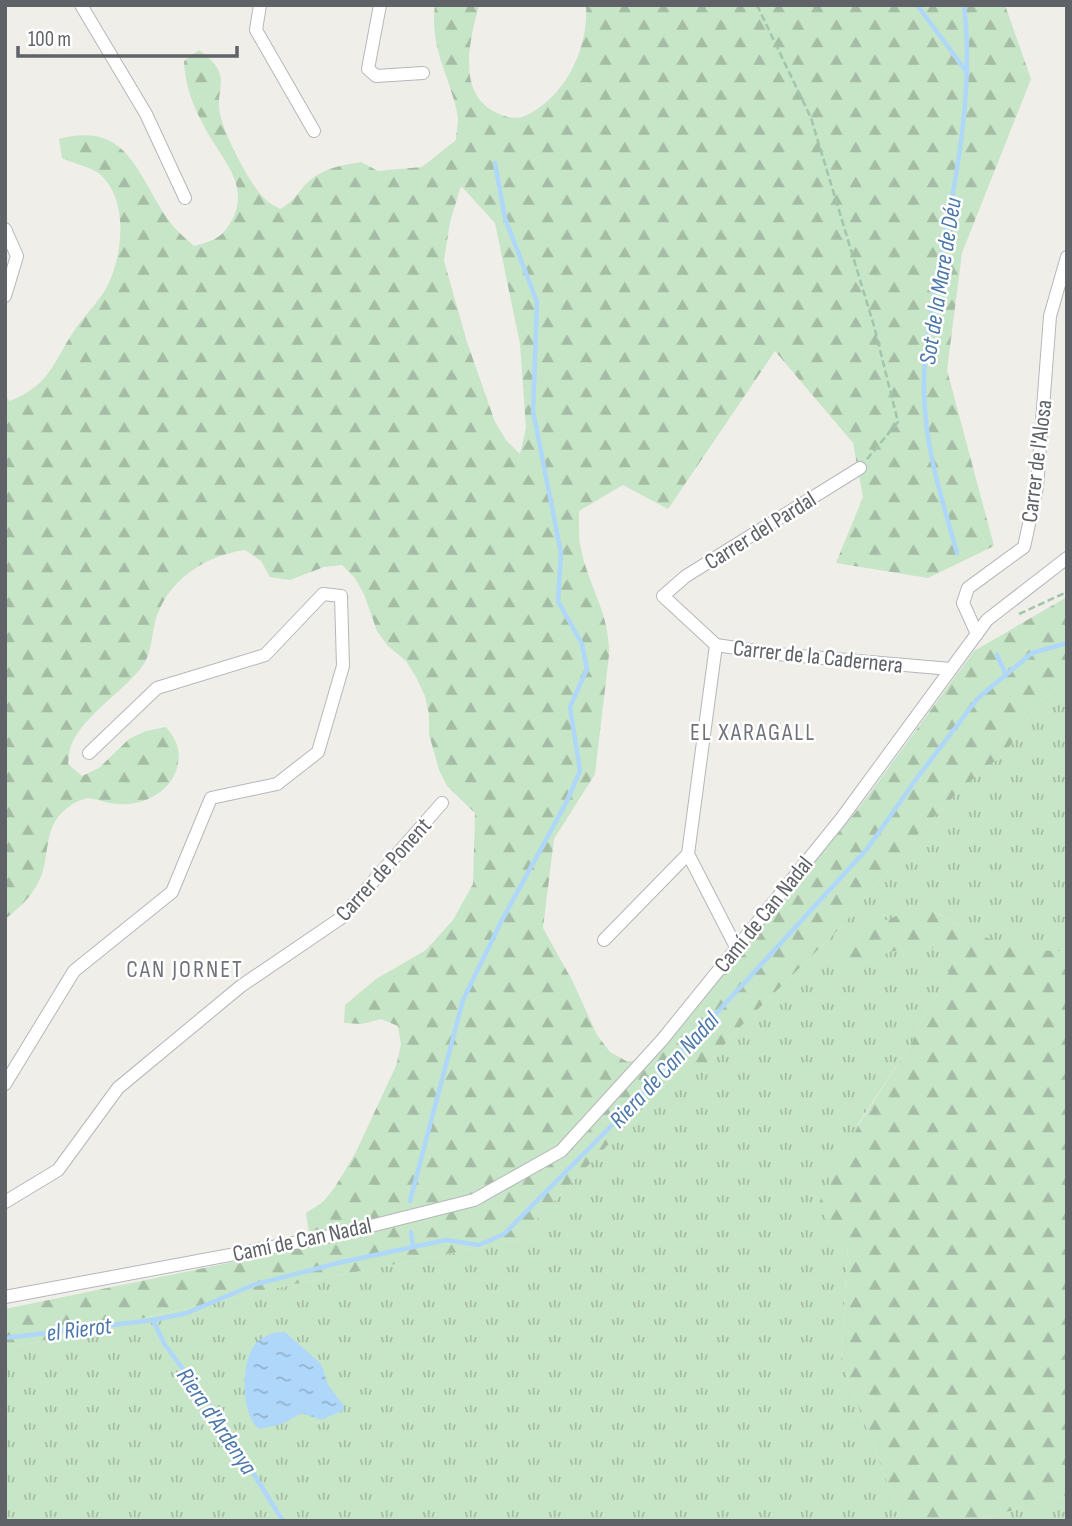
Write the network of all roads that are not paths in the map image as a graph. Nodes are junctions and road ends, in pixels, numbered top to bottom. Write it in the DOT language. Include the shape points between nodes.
graph roads {
  1 [pos="81,5"];
  2 [pos="260,5"];
  3 [pos="380,5"];
  4 [pos="423,73"];
  5 [pos="314,131"];
  6 [pos="186,198"];
  7 [pos="5,229"];
  8 [pos="1067,257"];
  9 [pos="5,296"];
  10 [pos="860,468"];
  11 [pos="1067,558"];
  12 [pos="663,596"];
  13 [pos="977,634"];
  14 [pos="716,645"];
  15 [pos="951,669"];
  16 [pos="89,754"];
  17 [pos="442,803"];
  18 [pos="688,854"];
  19 [pos="604,940"];
  20 [pos="736,947"];
  21 [pos="5,1084"];
  22 [pos="5,1202"];
  23 [pos="5,1297"];
  1 -- 6 [label="street" via="146,114"];
  2 -- 5 [label="street" via="256,30"];
  3 -- 4 [label="street" via="368,69 376,76"];
  7 -- 9 [label="street" via="17,256"];
  8 -- 13 [label="street, Carrer de l'Alosa" via="1050,316 1037,487 1024,547 968,588 962,603"];
  10 -- 12 [label="street, Carrer del Pardal" via="686,576"];
  11 -- 13 [label="street, Camí de Can Nadal" via="987,620"];
  12 -- 14 [label="street, Carrer de la Cadernera"];
  13 -- 15 [label="street, Camí de Can Nadal"];
  14 -- 15 [label="street, Carrer de la Cadernera"];
  14 -- 18 [label="street"];
  15 -- 20 [label="street, Camí de Can Nadal" via="841,819"];
  16 -- 21 [label="street" via="157,688 265,655 323,594 341,596 344,666 318,752 277,785 211,798 172,892 74,971"];
  17 -- 22 [label="street, Carrer de Ponent" via="341,918 241,986 118,1088 58,1170"];
  18 -- 19 [label="street"];
  18 -- 20 [label="street"];
  20 -- 23 [label="street, Camí de Can Nadal" via="662,1040 561,1151 474,1200 331,1236"];
}
